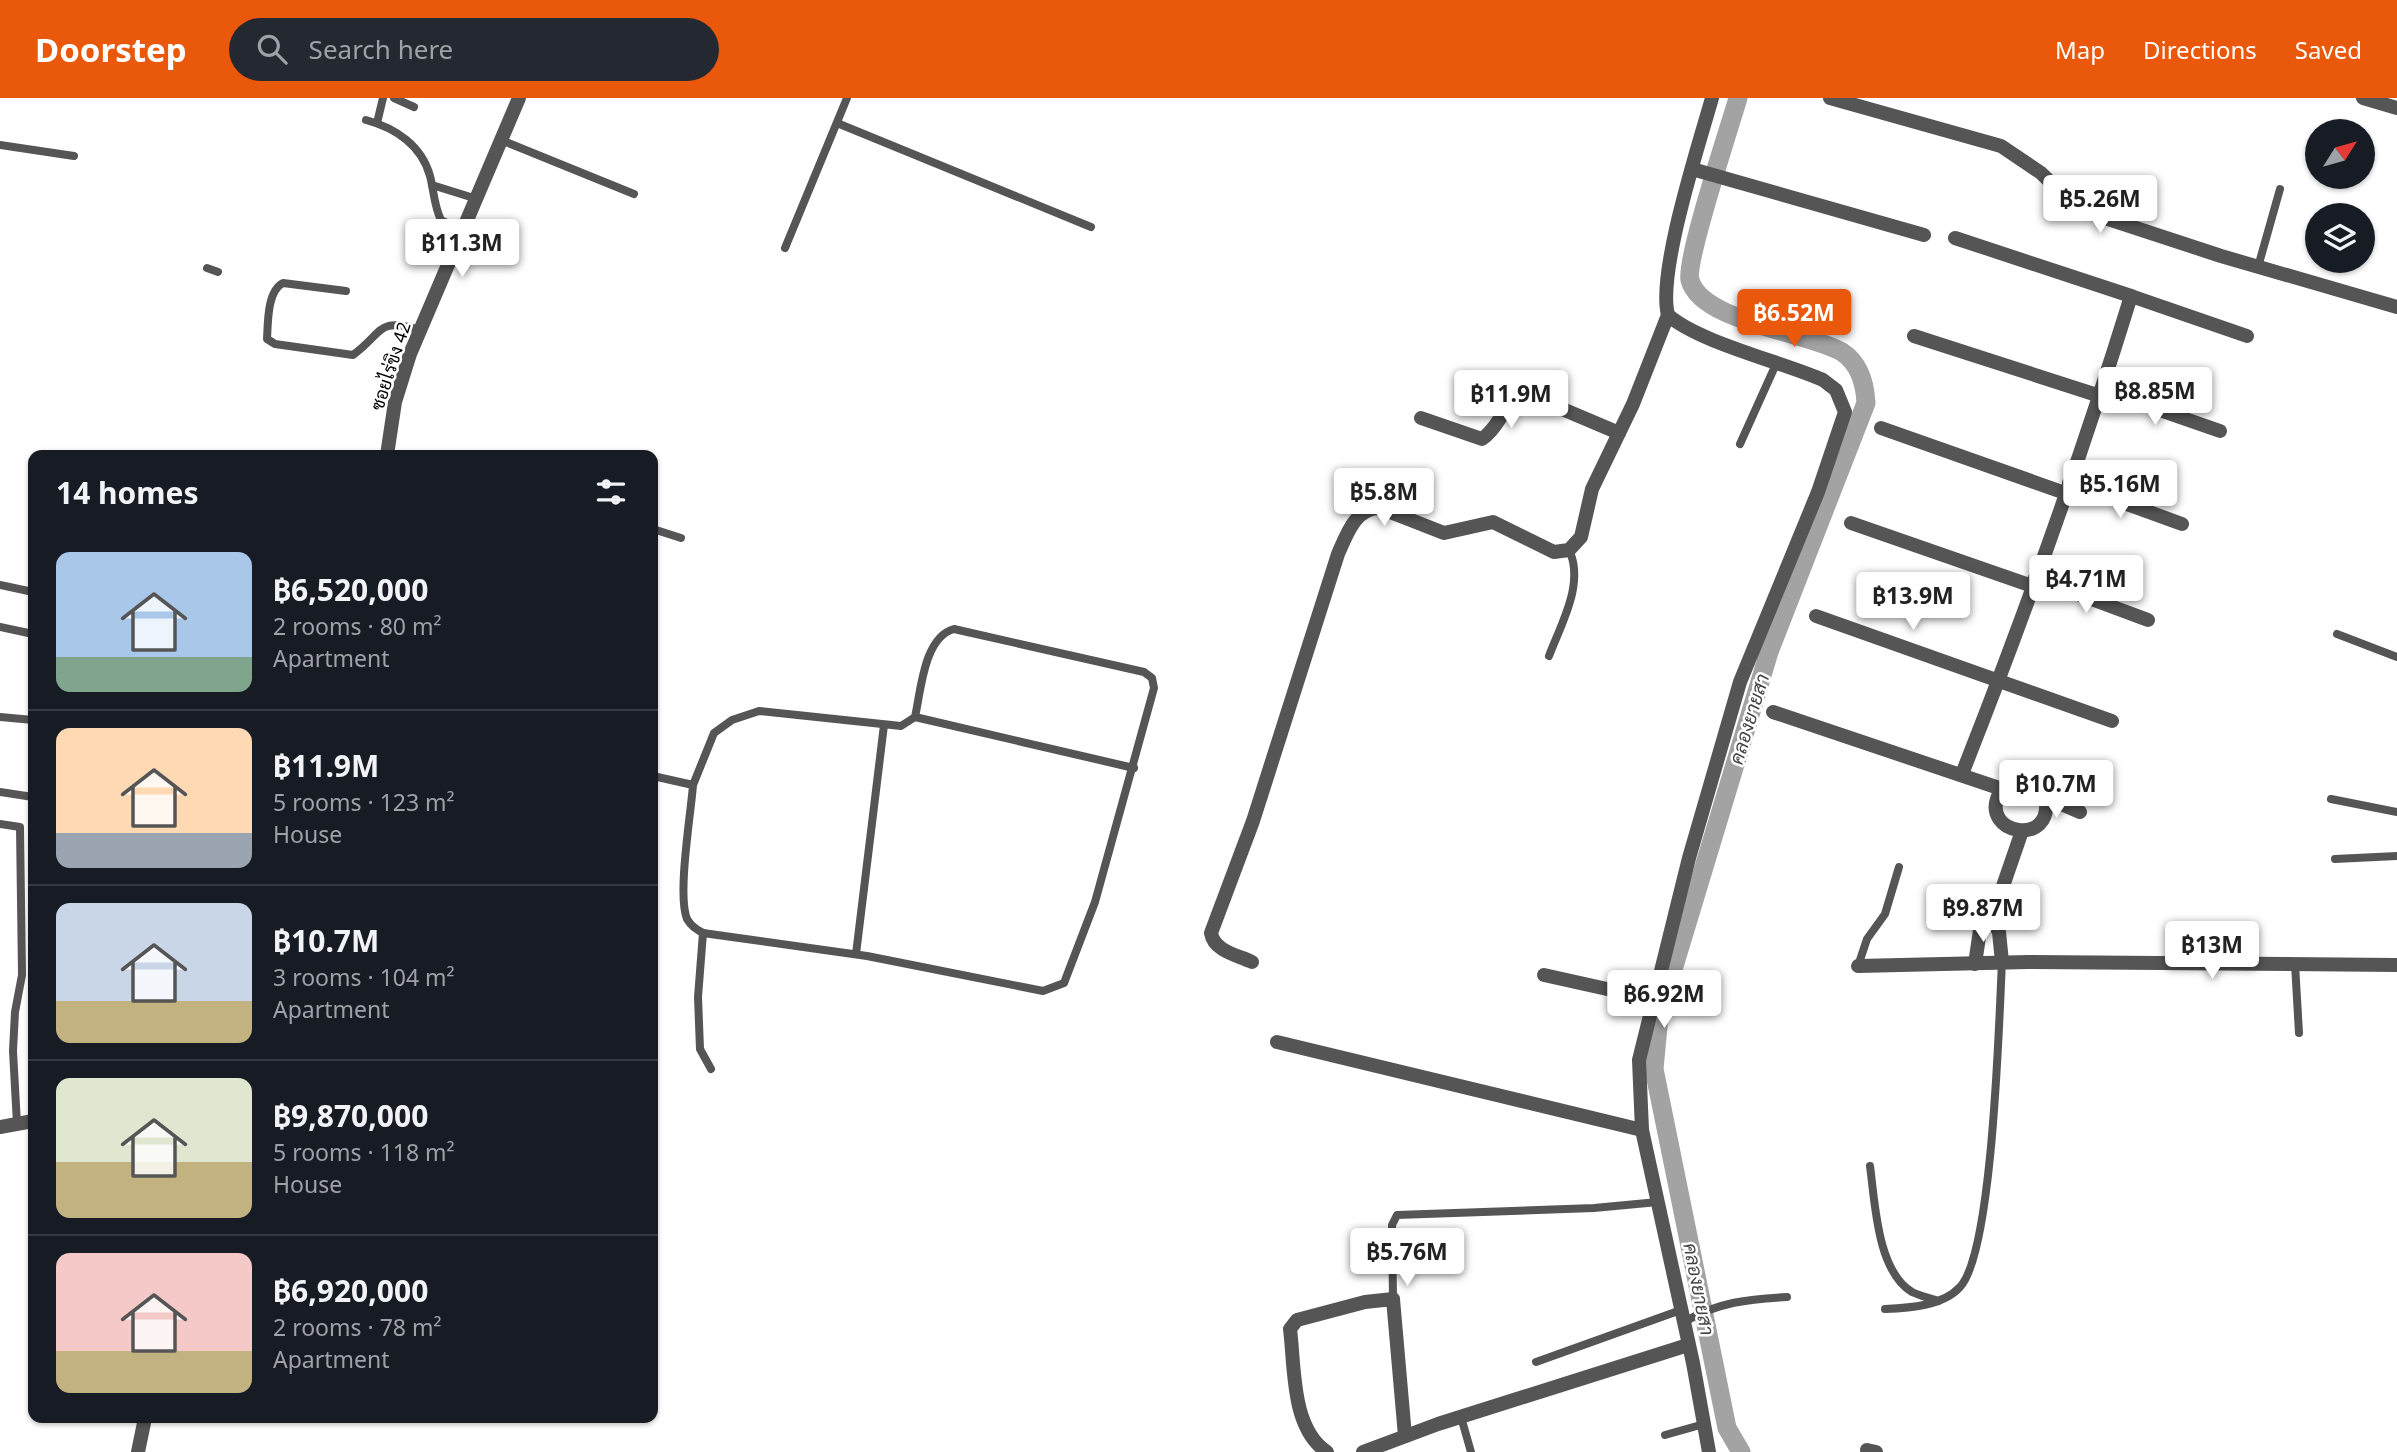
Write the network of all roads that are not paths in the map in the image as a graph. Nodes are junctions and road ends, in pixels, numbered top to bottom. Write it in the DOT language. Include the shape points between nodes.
graph roads {
  1 [pos="383,98"];
  2 [pos="394,98"];
  3 [pos="519,98"];
  4 [pos="847,98"];
  5 [pos="1712,98"];
  6 [pos="1830,98"];
  7 [pos="2362,98"];
  8 [pos="414,107"];
  9 [pos="2397,108"];
  10 [pos="366,120"];
  11 [pos="377,123"];
  12 [pos="837,123"];
  13 [pos="501,139"];
  14 [pos="0,145"];
  15 [pos="74,156"];
  16 [pos="1698,170"];
  17 [pos="432,185"];
  18 [pos="2280,189"];
  19 [pos="634,194"];
  20 [pos="477,199"];
  21 [pos="1091,227"];
  22 [pos="464,231"];
  23 [pos="1924,235"];
  24 [pos="1955,238"];
  25 [pos="785,248"];
  26 [pos="2258,267"];
  27 [pos="207,268"];
  28 [pos="219,272"];
  29 [pos="346,292"];
  30 [pos="2131,296"];
  31 [pos="2397,307"];
  32 [pos="1668,315"];
  33 [pos="420,330"];
  34 [pos="1914,336"];
  35 [pos="2248,336"];
  36 [pos="1777,362"];
  37 [pos="2101,393"];
  38 [pos="1421,418"];
  39 [pos="1881,428"];
  40 [pos="2220,431"];
  41 [pos="1619,433"];
  42 [pos="1740,444"];
  43 [pos="388,450"];
  44 [pos="2067,488"];
  45 [pos="1851,523"];
  46 [pos="2182,524"];
  47 [pos="658,531"];
  48 [pos="681,538"];
  49 [pos="1569,550"];
  50 [pos="2033,582"];
  51 [pos="0,585"];
  52 [pos="28,591"];
  53 [pos="1816,616"];
  54 [pos="2148,620"];
  55 [pos="0,627"];
  56 [pos="28,633"];
  57 [pos="2337,634"];
  58 [pos="1549,656"];
  59 [pos="2397,657"];
  60 [pos="1999,681"];
  61 [pos="1773,712"];
  62 [pos="0,716"];
  63 [pos="915,717"];
  64 [pos="28,719"];
  65 [pos="2112,721"];
  66 [pos="884,725"];
  67 [pos="1134,768"];
  68 [pos="1962,774"];
  69 [pos="658,777"];
  70 [pos="693,785"];
  71 [pos="2002,789"];
  72 [pos="0,792"];
  73 [pos="28,796"];
  74 [pos="2045,797"];
  75 [pos="2331,799"];
  76 [pos="2080,812"];
  77 [pos="2397,812"];
  78 [pos="0,824"];
  79 [pos="2022,831"];
  80 [pos="2397,856"];
  81 [pos="2335,859"];
  82 [pos="1899,867"];
  83 [pos="1992,918"];
  84 [pos="703,933"];
  85 [pos="856,954"];
  86 [pos="1252,962"];
  87 [pos="2002,962"];
  88 [pos="1975,964"];
  89 [pos="2295,964"];
  90 [pos="2397,965"];
  91 [pos="1858,966"];
  92 [pos="1544,975"];
  93 [pos="1652,999"];
  94 [pos="2299,1033"];
  95 [pos="1277,1042"];
  96 [pos="711,1069"];
  97 [pos="28,1122"];
  98 [pos="16,1124"];
  99 [pos="0,1127"];
  100 [pos="1642,1130"];
  101 [pos="1870,1166"];
  102 [pos="1658,1202"];
  103 [pos="1787,1297"];
  104 [pos="1393,1298"];
  105 [pos="1939,1301"];
  106 [pos="1885,1309"];
  107 [pos="1683,1316"];
  108 [pos="1688,1345"];
  109 [pos="1536,1362"];
  110 [pos="1461,1417"];
  111 [pos="144,1423"];
  112 [pos="1704,1424"];
  113 [pos="1665,1435"];
  114 [pos="1405,1436"];
  115 [pos="138,1452"];
  116 [pos="1327,1452"];
  117 [pos="1363,1452"];
  118 [pos="1471,1452"];
  119 [pos="1709,1452"];
  1 -- 11 [label="lane"];
  2 -- 8 [label="lane"];
  3 -- 13 [label="street, ซอยไร่ขิง 42"];
  4 -- 12 [label="lane"];
  5 -- 16 [label="street"];
  6 -- 26 [label="street" via="2001,146 2041,173 2075,206"];
  7 -- 9 [label="street"];
  10 -- 11 [label="lane"];
  11 -- 17 [label="lane" via="399,133 419,151"];
  12 -- 21 [label="lane"];
  12 -- 25 [label="lane"];
  13 -- 19 [label="lane"];
  13 -- 20 [label="street, ซอยไร่ขิง 42"];
  14 -- 15 [label="lane"];
  16 -- 23 [label="street"];
  16 -- 32 [label="street" via="1668,281"];
  17 -- 20 [label="lane"];
  17 -- 22 [label="lane" via="440,220"];
  18 -- 26 [label="lane"];
  20 -- 22 [label="street, ซอยไร่ขิง 42"];
  22 -- 33 [label="street, ซอยไร่ขิง 42"];
  24 -- 30 [label="street"];
  26 -- 31 [label="street"];
  27 -- 28 [label="lane"];
  29 -- 33 [label="lane" via="283,283 277,286 267,339 353,355 384,326 396,323"];
  30 -- 35 [label="street"];
  30 -- 37 [label="street"];
  32 -- 36 [label="street" via="1690,329"];
  32 -- 41 [label="street"];
  33 -- 43 [label="street, ซอยไร่ขิง 42" via="395,402"];
  34 -- 37 [label="street"];
  36 -- 42 [label="lane"];
  36 -- 93 [label="street" via="1836,390 1845,412 1818,492 1740,682"];
  37 -- 40 [label="street"];
  37 -- 44 [label="street"];
  38 -- 41 [label="street" via="1482,439 1504,409 1534,397"];
  39 -- 44 [label="street"];
  41 -- 49 [label="street" via="1592,489 1581,537"];
  44 -- 46 [label="street"];
  44 -- 50 [label="street"];
  45 -- 50 [label="street"];
  47 -- 48 [label="lane"];
  49 -- 58 [label="lane" via="1576,573"];
  49 -- 86 [label="street" via="1554,552 1493,522 1444,533 1380,508 1360,515 1338,554 1253,821 1211,933 1218,947"];
  50 -- 54 [label="street"];
  50 -- 60 [label="street"];
  51 -- 52 [label="lane"];
  53 -- 60 [label="street"];
  55 -- 56 [label="lane"];
  57 -- 59 [label="lane"];
  60 -- 65 [label="street"];
  60 -- 68 [label="street"];
  61 -- 68 [label="street"];
  62 -- 64 [label="lane"];
  63 -- 66 [label="lane" via="901,726"];
  63 -- 67 [label="lane"];
  63 -- 67 [label="lane" via="934,643 942,632 954,629 1144,671 1154,688"];
  66 -- 70 [label="lane" via="750,714 714,733"];
  66 -- 85 [label="lane"];
  67 -- 85 [label="lane" via="1082,940 1064,982 1055,988 1029,989"];
  68 -- 71 [label="street"];
  69 -- 70 [label="lane"];
  70 -- 84 [label="lane" via="686,916 692,927"];
  71 -- 74 [label="street" via="2014,781 2029,781"];
  71 -- 79 [label="street" via="1997,813 2006,826"];
  72 -- 73 [label="lane"];
  74 -- 76 [label="street"];
  74 -- 79 [label="street" via="2042,820"];
  75 -- 77 [label="lane"];
  78 -- 98 [label="lane" via="20,827 22,975 13,1051"];
  79 -- 83 [label="street"];
  80 -- 81 [label="lane"];
  82 -- 91 [label="lane" via="1885,914 1867,939"];
  83 -- 87 [label="street" via="1999,932"];
  83 -- 88 [label="street" via="1980,930"];
  84 -- 85 [label="lane"];
  84 -- 96 [label="lane" via="700,1049"];
  87 -- 88 [label="street"];
  87 -- 89 [label="street"];
  87 -- 105 [label="lane" via="1994,1112 1980,1220 1961,1287"];
  88 -- 91 [label="street"];
  89 -- 90 [label="street"];
  89 -- 94 [label="lane"];
  92 -- 93 [label="street"];
  93 -- 100 [label="street" via="1639,1060"];
  95 -- 100 [label="street"];
  97 -- 98 [label="street"];
  98 -- 99 [label="street"];
  100 -- 102 [label="street"];
  101 -- 105 [label="lane" via="1880,1239 1893,1273 1911,1292"];
  102 -- 104 [label="lane" via="1396,1215 1392,1225"];
  102 -- 107 [label="street"];
  103 -- 107 [label="lane" via="1751,1298"];
  104 -- 114 [label="street"];
  104 -- 116 [label="street" via="1324,1311 1292,1323 1301,1415 1317,1445"];
  105 -- 106 [label="lane"];
  107 -- 108 [label="street"];
  107 -- 109 [label="lane"];
  108 -- 110 [label="street"];
  108 -- 112 [label="street"];
  110 -- 114 [label="street"];
  110 -- 118 [label="lane"];
  111 -- 115 [label="street"];
  112 -- 113 [label="lane"];
  112 -- 119 [label="street"];
  114 -- 117 [label="street"];
}
